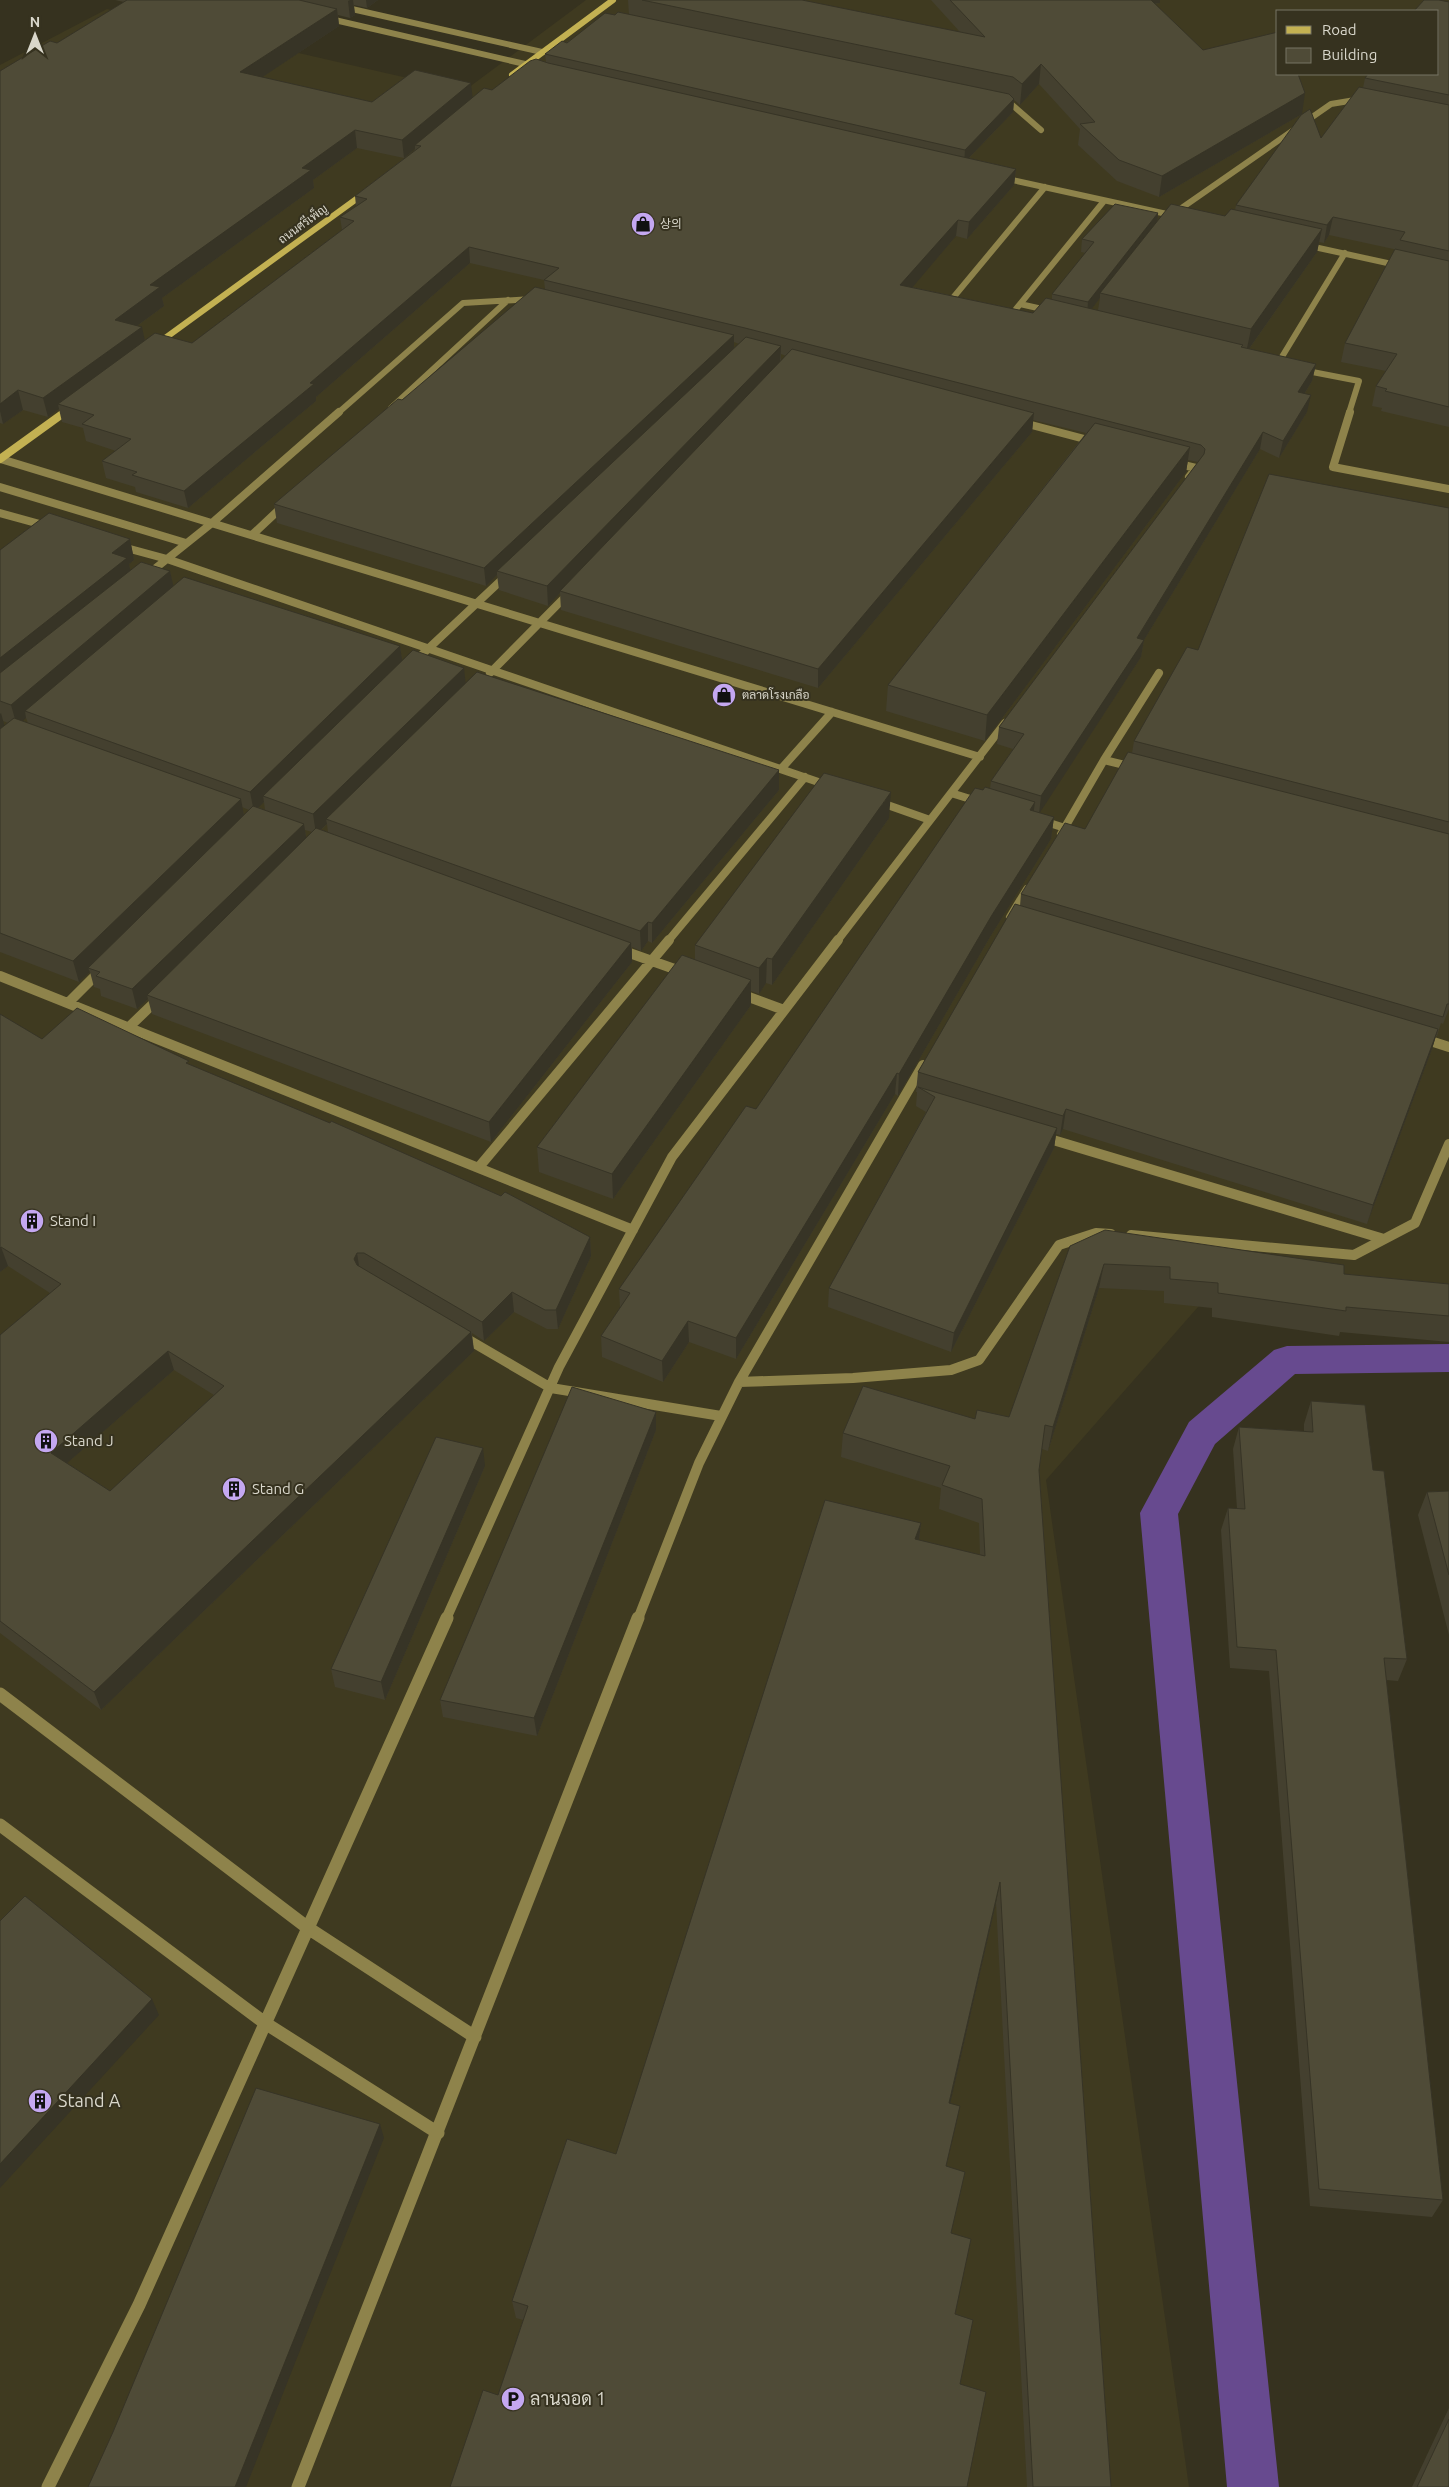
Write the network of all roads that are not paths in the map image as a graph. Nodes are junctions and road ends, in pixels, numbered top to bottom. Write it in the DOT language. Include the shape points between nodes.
graph roads {
  1 [pos="613,0"];
  2 [pos="339,6"];
  3 [pos="594,15"];
  4 [pos="316,16"];
  5 [pos="603,17"];
  6 [pos="542,52"];
  7 [pos="525,64"];
  8 [pos="533,67"];
  9 [pos="502,83"];
  10 [pos="990,99"];
  11 [pos="1374,104"];
  12 [pos="1041,130"];
  13 [pos="997,176"];
  14 [pos="1045,187"];
  15 [pos="371,188"];
  16 [pos="1104,201"];
  17 [pos="1171,215"];
  18 [pos="1181,217"];
  19 [pos="1165,223"];
  20 [pos="1296,243"];
  21 [pos="1345,254"];
  22 [pos="1411,268"];
  23 [pos="508,300"];
  24 [pos="543,301"];
  25 [pos="969,303"];
  26 [pos="1020,304"];
  27 [pos="1055,312"];
  28 [pos="1012,313"];
  29 [pos="154,347"];
  30 [pos="1268,363"];
  31 [pos="1277,365"];
  32 [pos="1286,367"];
  33 [pos="1295,369"];
  34 [pos="81,400"];
  35 [pos="384,414"];
  36 [pos="1012,420"];
  37 [pos="1109,445"];
  38 [pos="0,459"];
  39 [pos="1167,460"];
  40 [pos="0,487"];
  41 [pos="1449,489"];
  42 [pos="1180,490"];
  43 [pos="289,501"];
  44 [pos="0,513"];
  45 [pos="212,523"];
  46 [pos="56,528"];
  47 [pos="252,535"];
  48 [pos="186,543"];
  49 [pos="111,544"];
  50 [pos="167,559"];
  51 [pos="513,570"];
  52 [pos="207,573"];
  53 [pos="200,579"];
  54 [pos="136,583"];
  55 [pos="574,588"];
  56 [pos="477,604"];
  57 [pos="540,623"];
  58 [pos="429,648"];
  59 [pos="408,668"];
  60 [pos="494,669"];
  61 [pos="1159,673"];
  62 [pos="487,676"];
  63 [pos="832,712"];
  64 [pos="1010,718"];
  65 [pos="980,757"];
  66 [pos="1104,760"];
  67 [pos="1139,768"];
  68 [pos="781,769"];
  69 [pos="806,777"];
  70 [pos="841,790"];
  71 [pos="951,793"];
  72 [pos="868,799"];
  73 [pos="989,805"];
  74 [pos="1027,816"];
  75 [pos="930,820"];
  76 [pos="1065,828"];
  77 [pos="1055,844"];
  78 [pos="1035,877"];
  79 [pos="1011,921"];
  80 [pos="614,948"];
  81 [pos="651,961"];
  82 [pos="110,962"];
  83 [pos="0,976"];
  84 [pos="696,977"];
  85 [pos="731,990"];
  86 [pos="164,993"];
  87 [pos="68,1003"];
  88 [pos="784,1010"];
  89 [pos="128,1028"];
  90 [pos="1411,1035"];
  91 [pos="1449,1047"];
  92 [pos="930,1053"];
  93 [pos="1030,1133"];
  94 [pos="1449,1144"];
  95 [pos="479,1167"];
  96 [pos="633,1230"];
  97 [pos="1384,1239"];
  98 [pos="449,1328"];
  99 [pos="739,1382"];
  100 [pos="551,1388"];
  101 [pos="721,1416"];
  102 [pos="0,1694"];
  103 [pos="0,1825"];
  104 [pos="308,1928"];
  105 [pos="265,2023"];
  106 [pos="475,2036"];
  107 [pos="438,2133"];
  108 [pos="48,2487"];
  109 [pos="298,2487"];
  1 -- 3 [label="main road"];
  2 -- 6 [label="street"];
  3 -- 5 [label="street"];
  3 -- 6 [label="main road"];
  4 -- 7 [label="street"];
  6 -- 7 [label="main road"];
  7 -- 8 [label="street"];
  7 -- 9 [label="main road"];
  10 -- 12 [label="street" via="1010,103"];
  11 -- 17 [label="street" via="1355,100 1331,104"];
  13 -- 14 [label="street"];
  14 -- 16 [label="street"];
  14 -- 25 [label="street" via="952,299"];
  15 -- 29 [label="main road, ถนนศรีเพ็ญ"];
  16 -- 17 [label="street"];
  16 -- 26 [label="street"];
  17 -- 18 [label="street"];
  17 -- 19 [label="street"];
  20 -- 21 [label="street"];
  21 -- 22 [label="street"];
  21 -- 31 [label="street"];
  23 -- 24 [label="street"];
  23 -- 35 [label="street"];
  23 -- 45 [label="street" via="463,303"];
  26 -- 27 [label="street"];
  26 -- 28 [label="street"];
  30 -- 31 [label="street"];
  31 -- 32 [label="street"];
  33 -- 41 [label="street" via="1359,381 1333,467"];
  34 -- 38 [label="main road"];
  36 -- 37 [label="street"];
  38 -- 45 [label="street"];
  39 -- 42 [label="street" via="1196,468"];
  40 -- 48 [label="street"];
  43 -- 47 [label="street"];
  44 -- 46 [label="street"];
  45 -- 47 [label="street"];
  45 -- 48 [label="street"];
  47 -- 56 [label="street"];
  48 -- 50 [label="street"];
  49 -- 50 [label="street"];
  50 -- 52 [label="street"];
  50 -- 54 [label="street"];
  51 -- 56 [label="street"];
  52 -- 53 [label="street"];
  52 -- 58 [label="street"];
  55 -- 57 [label="street"];
  56 -- 57 [label="street"];
  56 -- 58 [label="street"];
  57 -- 60 [label="street"];
  57 -- 63 [label="street"];
  58 -- 59 [label="street"];
  58 -- 60 [label="street"];
  60 -- 62 [label="street"];
  60 -- 68 [label="street"];
  61 -- 66 [label="street"];
  63 -- 65 [label="street"];
  63 -- 68 [label="street"];
  64 -- 65 [label="street"];
  65 -- 71 [label="street"];
  66 -- 67 [label="street"];
  66 -- 76 [label="street"];
  68 -- 69 [label="street"];
  69 -- 70 [label="street"];
  69 -- 81 [label="street"];
  71 -- 73 [label="street"];
  71 -- 75 [label="street"];
  72 -- 75 [label="street"];
  74 -- 76 [label="street"];
  75 -- 88 [label="street"];
  76 -- 77 [label="street"];
  78 -- 79 [label="street"];
  80 -- 81 [label="street"];
  81 -- 84 [label="street"];
  81 -- 95 [label="street"];
  82 -- 87 [label="street"];
  83 -- 87 [label="street"];
  85 -- 88 [label="street"];
  86 -- 89 [label="street"];
  87 -- 89 [label="street"];
  88 -- 96 [label="street" via="672,1157"];
  89 -- 95 [label="street"];
  90 -- 91 [label="street"];
  92 -- 99 [label="street" via="910,1097"];
  93 -- 97 [label="street"];
  94 -- 97 [label="street" via="1415,1223"];
  95 -- 96 [label="street"];
  96 -- 100 [label="street"];
  97 -- 99 [label="street" via="1354,1255 1096,1233 1059,1245 979,1360 951,1370"];
  98 -- 100 [label="street"];
  99 -- 101 [label="street"];
  100 -- 101 [label="street"];
  100 -- 104 [label="street"];
  101 -- 106 [label="street" via="699,1463"];
  102 -- 104 [label="street"];
  103 -- 105 [label="street"];
  104 -- 105 [label="street"];
  104 -- 106 [label="street"];
  105 -- 107 [label="street"];
  105 -- 108 [label="street" via="139,2305"];
  106 -- 107 [label="street"];
  107 -- 109 [label="street"];
}
